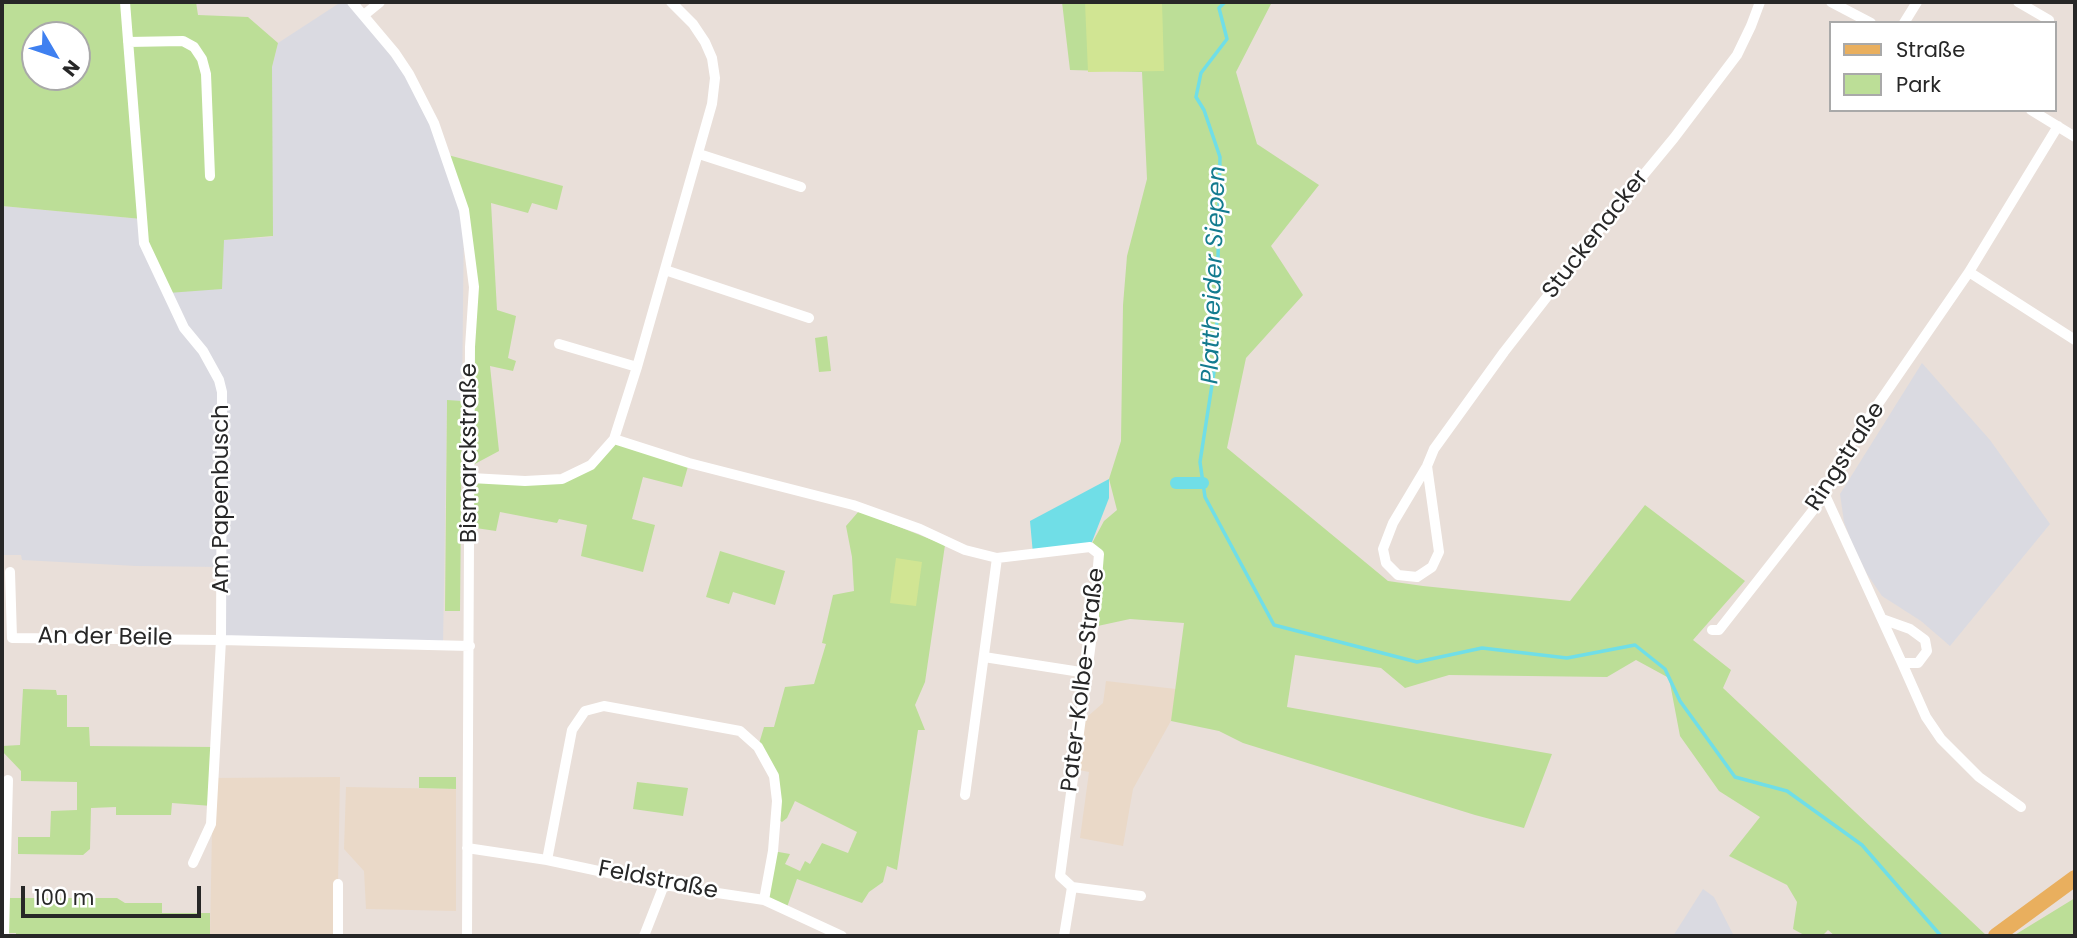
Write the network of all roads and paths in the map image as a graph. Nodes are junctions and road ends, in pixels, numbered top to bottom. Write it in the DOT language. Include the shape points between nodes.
graph roads {
  1 [pos="125,2"];
  2 [pos="352,2"];
  3 [pos="380,2"];
  4 [pos="671,2"];
  5 [pos="1760,2"];
  6 [pos="1831,2"];
  7 [pos="1917,2"];
  8 [pos="2018,2"];
  9 [pos="364,15"];
  10 [pos="1867,21"];
  11 [pos="1905,21"];
  12 [pos="2049,21"];
  13 [pos="128,42"];
  14 [pos="2034,112"];
  15 [pos="2058,126"];
  16 [pos="2075,137"];
  17 [pos="699,153"];
  18 [pos="210,176"];
  19 [pos="801,187"];
  20 [pos="665,270"];
  21 [pos="1969,272"];
  22 [pos="809,318"];
  23 [pos="2075,341"];
  24 [pos="559,344"];
  25 [pos="637,368"];
  26 [pos="614,439"];
  27 [pos="1427,466"];
  28 [pos="471,478"];
  29 [pos="1825,495"];
  30 [pos="997,558"];
  31 [pos="10,572"];
  32 [pos="1882,619"];
  33 [pos="1712,630"];
  34 [pos="221,640"];
  35 [pos="470,646"];
  36 [pos="984,657"];
  37 [pos="1902,663"];
  38 [pos="1087,673"];
  39 [pos="8,780"];
  40 [pos="965,796"];
  41 [pos="4,803"];
  42 [pos="2021,807"];
  43 [pos="467,848"];
  44 [pos="547,860"];
  45 [pos="193,863"];
  46 [pos="2075,878"];
  47 [pos="338,884"];
  48 [pos="664,885"];
  49 [pos="1072,887"];
  50 [pos="1141,896"];
  51 [pos="764,900"];
  52 [pos="4,936"];
  53 [pos="338,936"];
  54 [pos="467,936"];
  55 [pos="644,936"];
  56 [pos="842,936"];
  57 [pos="1064,936"];
  58 [pos="1996,936"];
  1 -- 13 [label="street, Am Papenbusch"];
  2 -- 9 [label="street, Bismarckstraße"];
  3 -- 9 [label="street"];
  4 -- 17 [label="street" via="693,24 712,58 712,104"];
  5 -- 27 [label="street, Stuckenacker" via="1737,55 1504,352"];
  6 -- 10 [label="street"];
  7 -- 11 [label="street"];
  8 -- 12 [label="street"];
  9 -- 28 [label="street, Bismarckstraße" via="421,97 445,150 464,210 474,287"];
  13 -- 18 [label="street" via="183,41 202,59"];
  13 -- 34 [label="street, Am Papenbusch" via="144,243 184,328 203,351 222,392"];
  14 -- 15 [label="street"];
  15 -- 16 [label="street"];
  15 -- 21 [label="street, Ringstraße"];
  17 -- 19 [label="street"];
  17 -- 20 [label="street"];
  20 -- 22 [label="street"];
  20 -- 25 [label="street"];
  21 -- 23 [label="street"];
  21 -- 29 [label="street, Ringstraße" via="1845,452"];
  24 -- 25 [label="street"];
  25 -- 26 [label="street"];
  26 -- 28 [label="street" via="591,465 562,479"];
  26 -- 30 [label="street, Pater-Kolbe-Straße" via="853,505 920,528 965,550"];
  27 -- 27 [label="street, Stuckenacker" via="1383,549 1386,563 1398,575 1417,576 1432,567 1439,552"];
  28 -- 35 [label="street, Bismarckstraße"];
  29 -- 32 [label="street"];
  29 -- 33 [label="street, Ringstraße" via="1719,630"];
  30 -- 36 [label="street"];
  30 -- 38 [label="street, Pater-Kolbe-Straße" via="1090,547 1099,554"];
  31 -- 34 [label="street, An der Beile" via="12,638"];
  32 -- 37 [label="street"];
  32 -- 37 [label="street" via="1925,640 1927,651 1918,663"];
  34 -- 35 [label="street"];
  34 -- 45 [label="street, Am Papenbusch" via="211,824"];
  35 -- 43 [label="street, Bismarckstraße"];
  36 -- 38 [label="street"];
  36 -- 40 [label="street"];
  37 -- 42 [label="street" via="1941,739 1962,763"];
  38 -- 49 [label="street, Pater-Kolbe-Straße" via="1060,876"];
  39 -- 41 [label="street"];
  41 -- 52 [label="street"];
  43 -- 44 [label="street, Feldstraße"];
  43 -- 54 [label="street, Bismarckstraße"];
  44 -- 48 [label="street, Feldstraße"];
  44 -- 51 [label="street" via="572,730 585,711 617,708 740,731 758,747 774,776 777,800"];
  46 -- 58 [label="main road"];
  47 -- 53 [label="street"];
  48 -- 51 [label="street, Feldstraße"];
  48 -- 55 [label="street"];
  49 -- 50 [label="street"];
  49 -- 57 [label="street, Pater-Kolbe-Straße"];
  51 -- 56 [label="street, Feldstraße"];
}
